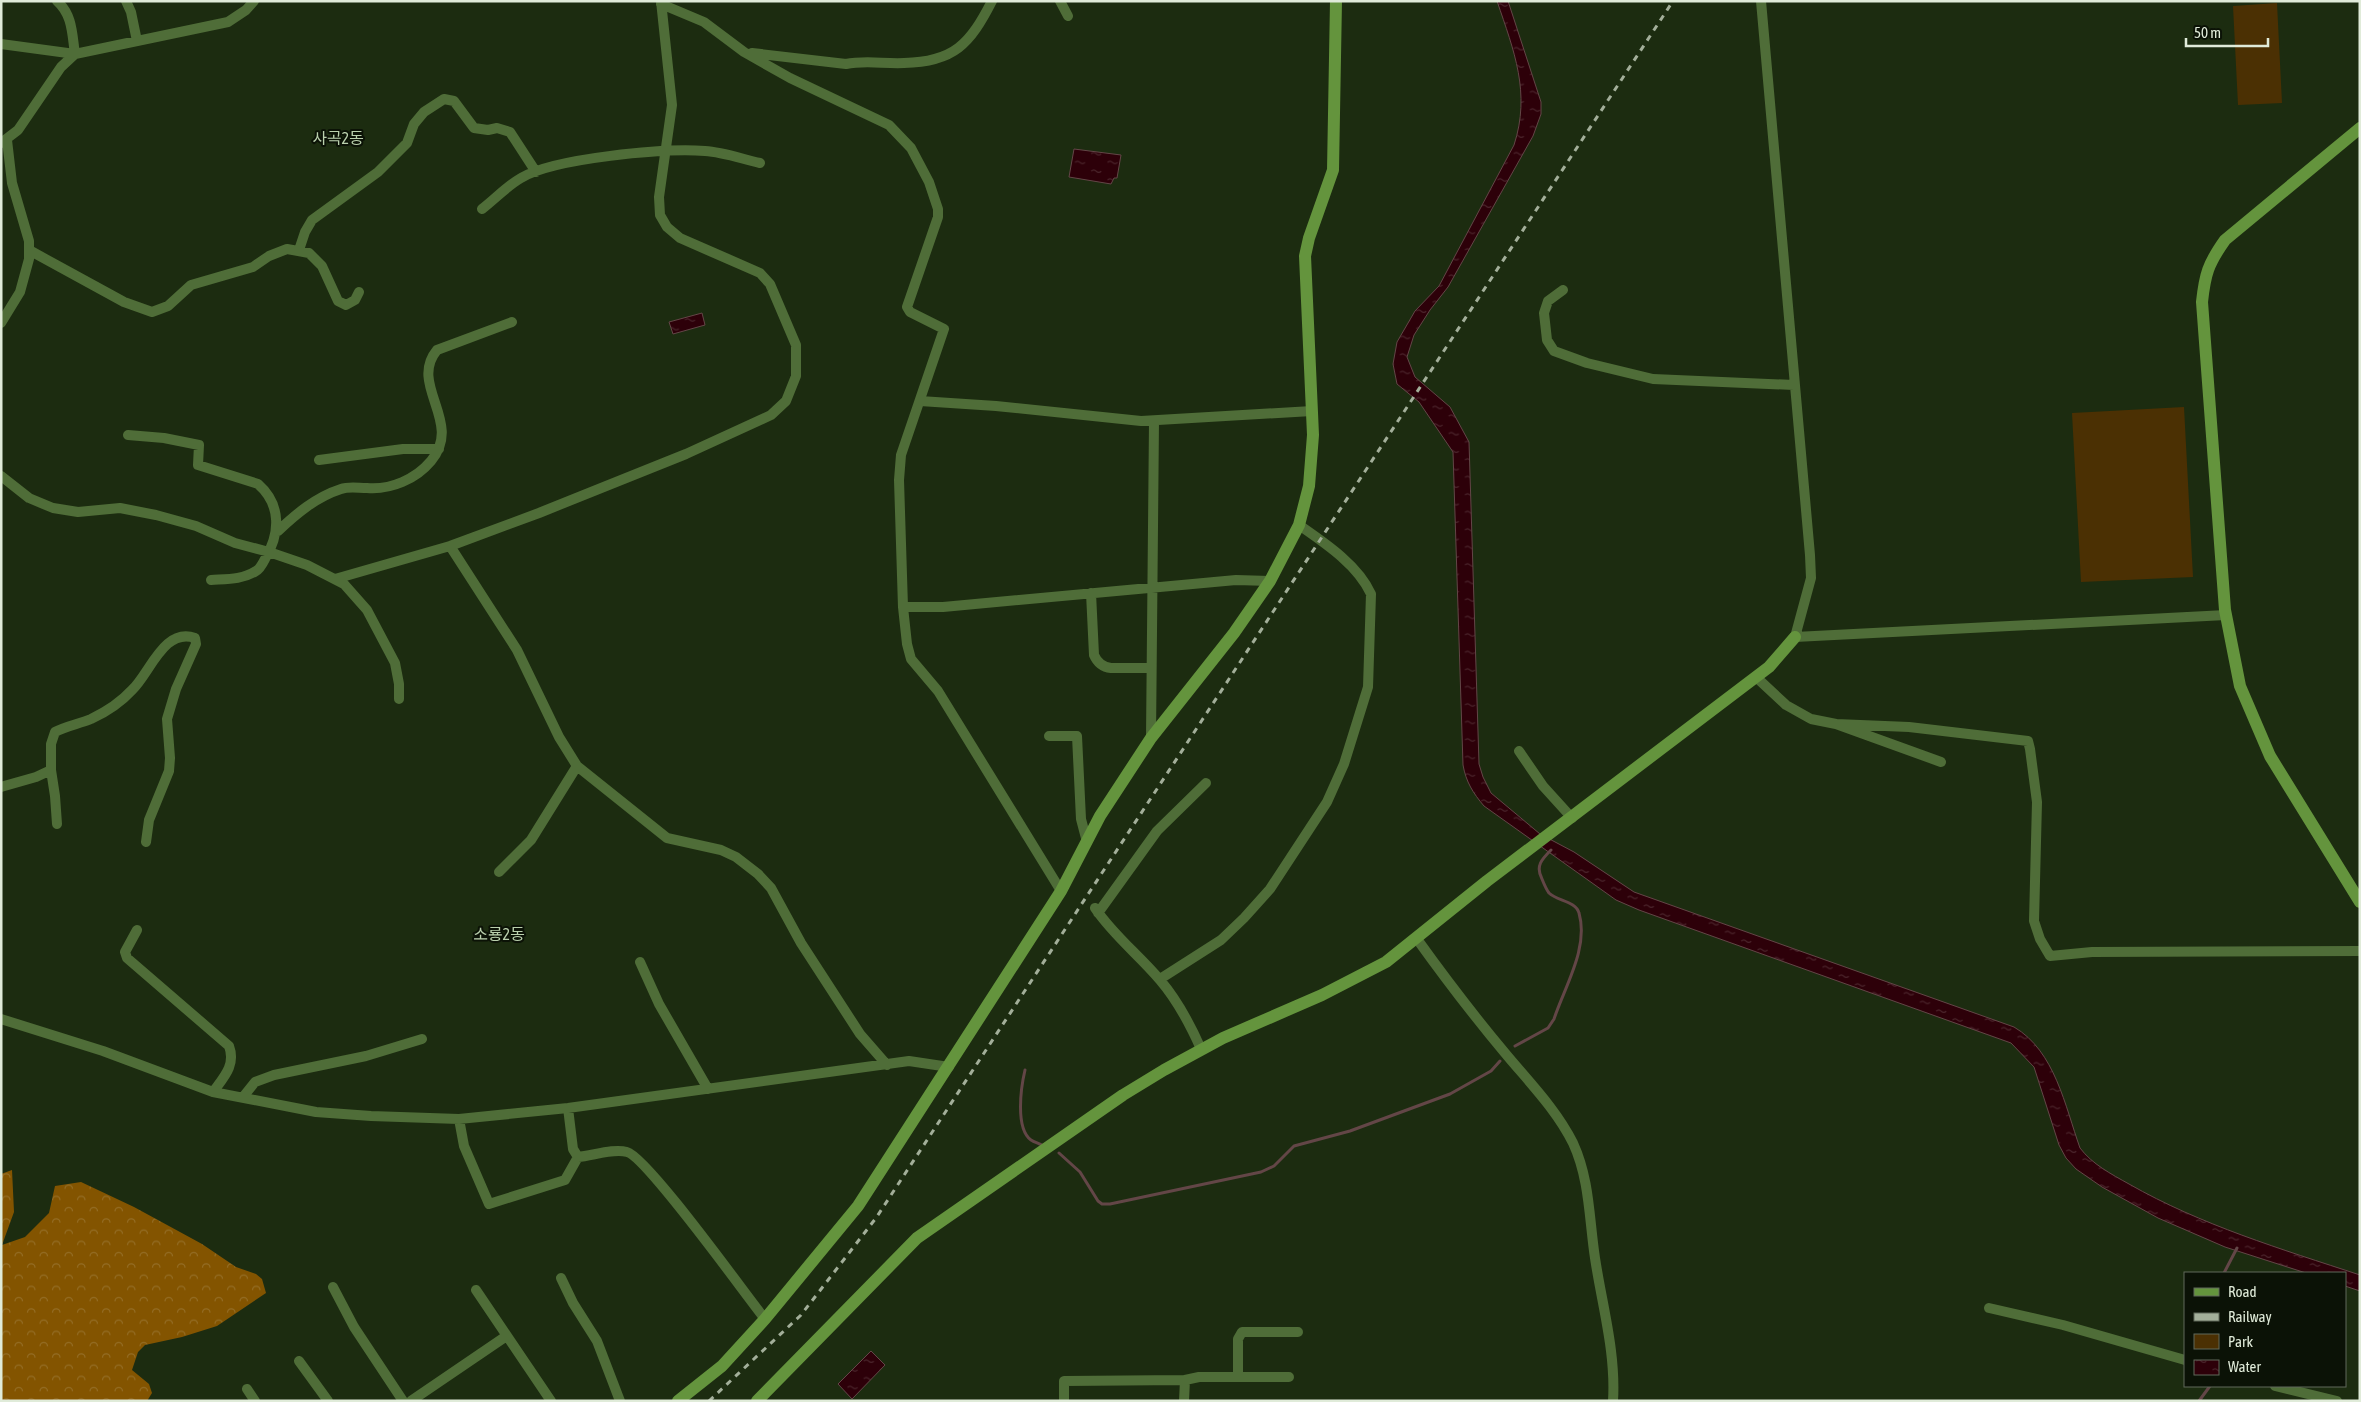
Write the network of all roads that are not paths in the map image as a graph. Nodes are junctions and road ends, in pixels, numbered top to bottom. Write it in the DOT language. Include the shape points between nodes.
graph roads {
  1 [pos="57,1"];
  2 [pos="126,1"];
  3 [pos="254,1"];
  4 [pos="992,1"];
  5 [pos="1060,1"];
  6 [pos="1336,1"];
  7 [pos="1761,1"];
  8 [pos="661,2"];
  9 [pos="1068,16"];
  10 [pos="137,41"];
  11 [pos="1,44"];
  12 [pos="744,52"];
  13 [pos="75,54"];
  14 [pos="2360,128"];
  15 [pos="4,141"];
  16 [pos="665,151"];
  17 [pos="760,163"];
  18 [pos="536,172"];
  19 [pos="482,208"];
  20 [pos="29,250"];
  21 [pos="299,250"];
  22 [pos="1563,290"];
  23 [pos="359,292"];
  24 [pos="512,322"];
  25 [pos="1,323"];
  26 [pos="1794,385"];
  27 [pos="920,401"];
  28 [pos="1312,411"];
  29 [pos="1154,421"];
  30 [pos="128,435"];
  31 [pos="439,449"];
  32 [pos="319,460"];
  33 [pos="1,476"];
  34 [pos="1299,525"];
  35 [pos="278,531"];
  36 [pos="450,546"];
  37 [pos="269,552"];
  38 [pos="335,579"];
  39 [pos="210,580"];
  40 [pos="1270,581"];
  41 [pos="1152,588"];
  42 [pos="1091,593"];
  43 [pos="903,608"];
  44 [pos="2226,614"];
  45 [pos="1795,637"];
  46 [pos="1151,668"];
  47 [pos="1756,677"];
  48 [pos="399,699"];
  49 [pos="1836,724"];
  50 [pos="1049,736"];
  51 [pos="1151,738"];
  52 [pos="1519,751"];
  53 [pos="1941,762"];
  54 [pos="577,766"];
  55 [pos="51,770"];
  56 [pos="1206,783"];
  57 [pos="1,787"];
  58 [pos="1572,818"];
  59 [pos="57,824"];
  60 [pos="146,842"];
  61 [pos="1087,842"];
  62 [pos="499,872"];
  63 [pos="1062,891"];
  64 [pos="2360,902"];
  65 [pos="137,930"];
  66 [pos="1417,939"];
  67 [pos="2360,951"];
  68 [pos="640,962"];
  69 [pos="1160,979"];
  70 [pos="1,1019"];
  71 [pos="422,1039"];
  72 [pos="1201,1050"];
  73 [pos="888,1065"];
  74 [pos="949,1067"];
  75 [pos="708,1089"];
  76 [pos="213,1092"];
  77 [pos="243,1097"];
  78 [pos="568,1108"];
  79 [pos="460,1119"];
  80 [pos="578,1157"];
  81 [pos="562,1278"];
  82 [pos="333,1287"];
  83 [pos="476,1290"];
  84 [pos="1989,1308"];
  85 [pos="765,1319"];
  86 [pos="1298,1332"];
  87 [pos="505,1336"];
  88 [pos="2184,1360"];
  89 [pos="299,1361"];
  90 [pos="1238,1377"];
  91 [pos="1289,1377"];
  92 [pos="1185,1380"];
  93 [pos="2279,1387"];
  94 [pos="247,1389"];
  95 [pos="255,1401"];
  96 [pos="328,1401"];
  97 [pos="403,1401"];
  98 [pos="411,1401"];
  99 [pos="551,1401"];
  100 [pos="620,1401"];
  101 [pos="678,1401"];
  102 [pos="757,1401"];
  103 [pos="1064,1401"];
  104 [pos="1184,1401"];
  105 [pos="1613,1401"];
  106 [pos="2337,1401"];
  1 -- 13 [label="street" via="69,16"];
  2 -- 10 [label="street" via="132,12"];
  3 -- 10 [label="street" via="228,22"];
  4 -- 12 [label="street" via="966,43 930,61 846,64"];
  5 -- 9 [label="street"];
  6 -- 28 [label="street" via="1333,170 1305,256"];
  7 -- 26 [label="street"];
  8 -- 12 [label="street" via="704,22"];
  8 -- 16 [label="street" via="672,105"];
  10 -- 13 [label="street"];
  11 -- 13 [label="street"];
  12 -- 27 [label="street" via="790,78 889,125 911,148 929,182 938,217 907,307 910,312 944,329"];
  13 -- 15 [label="street" via="61,67 18,130"];
  14 -- 44 [label="street" via="2225,240 2206,274 2202,302"];
  15 -- 20 [label="street"];
  16 -- 17 [label="street" via="706,151"];
  16 -- 18 [label="street" via="610,157"];
  16 -- 36 [label="street" via="659,197 660,215 667,227 680,238 760,273 770,284 796,345 796,376 786,401 771,415 686,454"];
  18 -- 19 [label="street" via="522,177"];
  18 -- 21 [label="street" via="510,132 497,128 474,128 454,101 444,99 424,112 414,124 406,143 378,172 312,220"];
  20 -- 21 [label="street" via="124,302 152,312 168,306 191,285 253,267 288,248"];
  20 -- 25 [label="street" via="25,280"];
  21 -- 23 [label="street" via="309,253 322,266 338,301 346,305 355,300"];
  22 -- 26 [label="street" via="1548,301 1544,313 1544,331 1554,351 1586,363 1653,379"];
  24 -- 31 [label="street" via="437,350 429,360 432,392 443,429"];
  26 -- 45 [label="street" via="1811,578"];
  27 -- 29 [label="street"];
  27 -- 43 [label="street" via="901,455"];
  28 -- 29 [label="street"];
  28 -- 34 [label="street" via="1309,486"];
  29 -- 41 [label="street"];
  30 -- 35 [label="street" via="199,445 198,465 258,484 265,490 276,514"];
  31 -- 32 [label="street" via="403,449"];
  31 -- 35 [label="street" via="431,461 404,483 368,489 342,488 316,500"];
  33 -- 37 [label="street" via="29,498 53,508 78,512 120,508 156,515"];
  34 -- 40 [label="street"];
  34 -- 69 [label="street" via="1352,568 1371,594 1368,687 1344,764 1326,802 1270,889 1220,940"];
  35 -- 37 [label="street"];
  36 -- 38 [label="street"];
  36 -- 54 [label="street" via="517,650 559,737"];
  37 -- 38 [label="street"];
  37 -- 39 [label="street" via="258,570 239,578"];
  38 -- 48 [label="street" via="344,584 367,610 395,664"];
  40 -- 41 [label="street" via="1236,580"];
  40 -- 51 [label="street"];
  41 -- 42 [label="street"];
  41 -- 46 [label="street"];
  42 -- 43 [label="street"];
  42 -- 46 [label="street" via="1096,661 1110,668"];
  43 -- 63 [label="street" via="912,658 938,691"];
  44 -- 45 [label="street"];
  44 -- 64 [label="street" via="2240,686 2270,756"];
  45 -- 47 [label="street"];
  46 -- 51 [label="street"];
  47 -- 49 [label="street" via="1786,705 1811,719"];
  47 -- 58 [label="street"];
  49 -- 53 [label="street"];
  49 -- 67 [label="street" via="1909,727 2028,741 2037,802 2034,920 2050,956 2092,952"];
  50 -- 61 [label="street" via="1077,736 1082,819"];
  51 -- 61 [label="street" via="1100,816"];
  52 -- 58 [label="street" via="1543,786"];
  54 -- 62 [label="street" via="531,840"];
  54 -- 73 [label="street" via="667,838 721,850 758,874 770,888 860,1034"];
  55 -- 57 [label="street"];
  55 -- 59 [label="street"];
  55 -- 60 [label="street" via="51,744 55,732 91,719 114,706 132,690 164,646 175,638 187,635 195,638 196,644 167,719 169,771 148,820"];
  56 -- 69 [label="street" via="1157,831 1096,910"];
  58 -- 66 [label="street" via="1436,920"];
  61 -- 63 [label="street"];
  63 -- 74 [label="street"];
  65 -- 76 [label="street" via="125,952 127,958 229,1046 232,1062"];
  66 -- 72 [label="street" via="1386,962 1358,977"];
  66 -- 105 [label="street" via="1553,1109 1573,1144 1589,1202 1594,1258 1608,1332"];
  68 -- 75 [label="street" via="659,1004"];
  69 -- 72 [label="street" via="1182,1008"];
  70 -- 76 [label="street" via="103,1051"];
  71 -- 77 [label="street" via="255,1082"];
  72 -- 102 [label="street" via="1124,1095 917,1238"];
  73 -- 74 [label="street" via="909,1062"];
  73 -- 75 [label="street"];
  74 -- 85 [label="street" via="858,1206"];
  75 -- 78 [label="street"];
  76 -- 77 [label="street"];
  77 -- 79 [label="street" via="316,1112"];
  78 -- 79 [label="street"];
  78 -- 80 [label="street" via="573,1149"];
  79 -- 80 [label="street" via="464,1146 489,1204 565,1180"];
  80 -- 85 [label="street" via="627,1152 639,1159"];
  81 -- 100 [label="street" via="573,1303 597,1341"];
  82 -- 97 [label="street" via="354,1327"];
  83 -- 87 [label="street"];
  84 -- 88 [label="street" via="2063,1325"];
  85 -- 101 [label="street" via="722,1366"];
  86 -- 90 [label="street" via="1242,1332 1238,1339"];
  87 -- 98 [label="street"];
  87 -- 99 [label="street"];
  89 -- 96 [label="street"];
  90 -- 91 [label="street"];
  90 -- 92 [label="street"];
  92 -- 103 [label="street" via="1064,1381"];
  92 -- 104 [label="street"];
  93 -- 106 [label="street"];
  94 -- 95 [label="street"];
}
